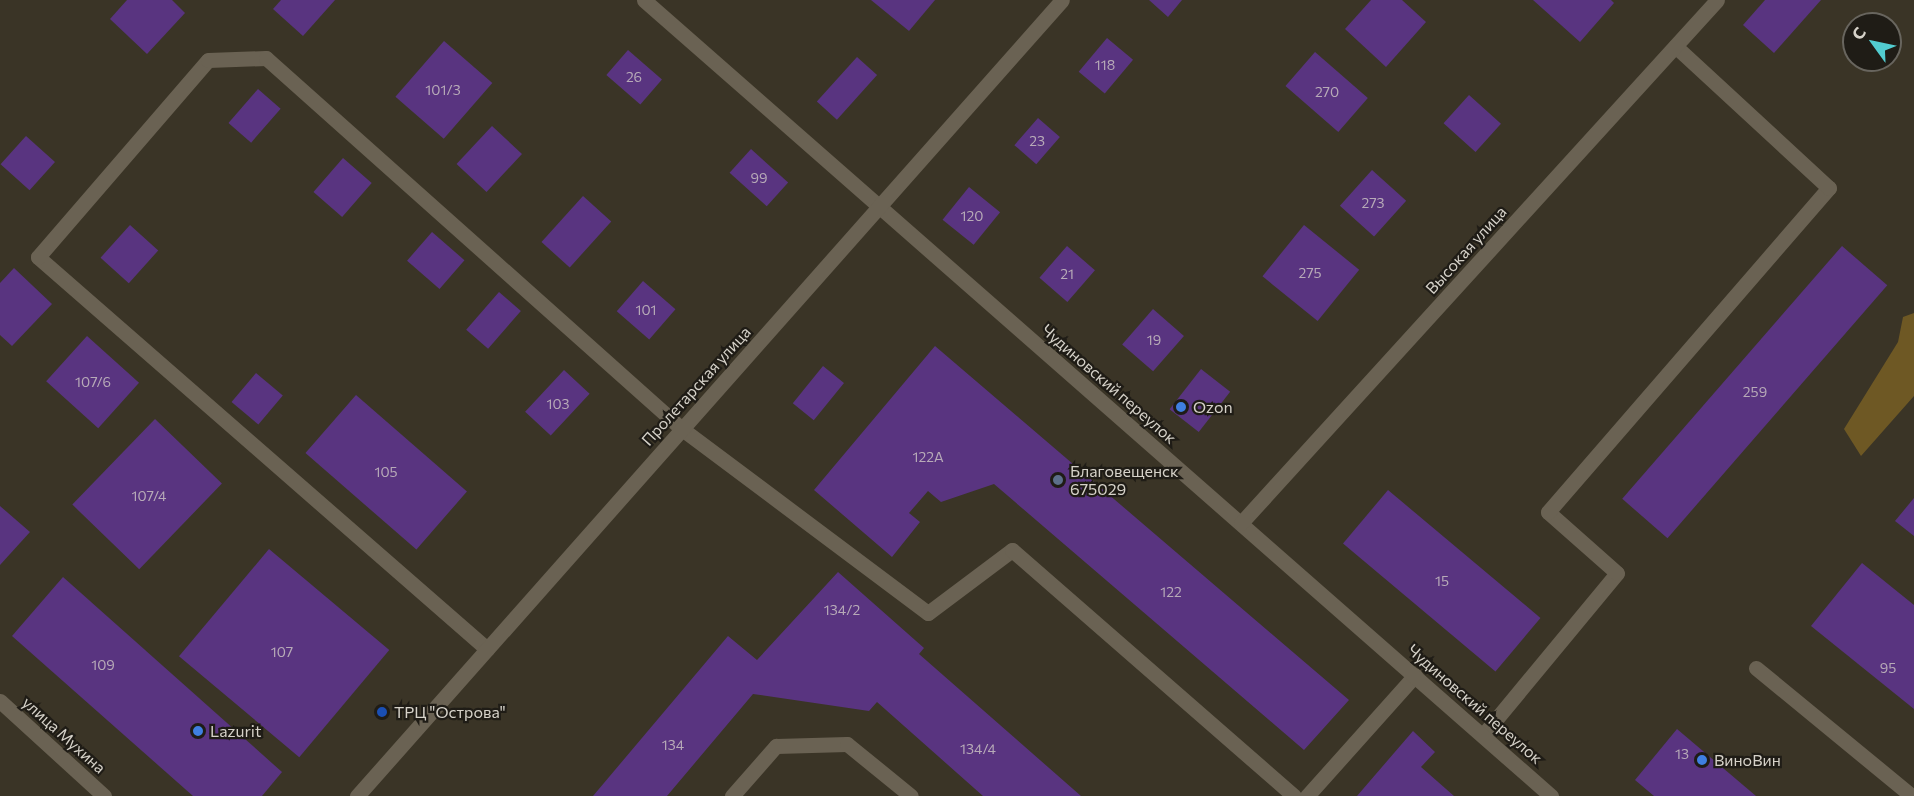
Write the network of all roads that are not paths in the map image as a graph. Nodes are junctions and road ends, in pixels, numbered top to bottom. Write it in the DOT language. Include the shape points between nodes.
graph roads {
  1 [pos="644,0"];
  2 [pos="1062,0"];
  3 [pos="1718,0"];
  4 [pos="1675,46"];
  5 [pos="879,206"];
  6 [pos="682,429"];
  7 [pos="1241,523"];
  8 [pos="487,649"];
  9 [pos="1756,668"];
  10 [pos="1415,675"];
  11 [pos="0,701"];
  12 [pos="1483,735"];
  13 [pos="104,796"];
  14 [pos="357,796"];
  15 [pos="732,796"];
  16 [pos="911,796"];
  17 [pos="1294,796"];
  18 [pos="1307,796"];
  19 [pos="1551,796"];
  20 [pos="1912,796"];
  1 -- 5 [label="street, Чудиновский переулок"];
  2 -- 5 [label="street, Пролетарская улица"];
  3 -- 4 [label="street, Высокая улица"];
  4 -- 7 [label="street, Высокая улица"];
  4 -- 12 [label="street" via="1829,188 1548,512 1617,573"];
  5 -- 6 [label="street, Пролетарская улица"];
  5 -- 7 [label="street, Чудиновский переулок"];
  6 -- 8 [label="street, Пролетарская улица"];
  6 -- 8 [label="street" via="266,58 208,60 38,257"];
  6 -- 17 [label="street" via="928,613 1012,550"];
  7 -- 10 [label="street, Чудиновский переулок"];
  8 -- 14 [label="street, Пролетарская улица"];
  9 -- 20 [label="street"];
  10 -- 12 [label="street, Чудиновский переулок"];
  10 -- 18 [label="street"];
  11 -- 13 [label="street, улица Мухина"];
  12 -- 19 [label="street, Чудиновский переулок"];
  15 -- 16 [label="street" via="776,746 847,744"];
}
